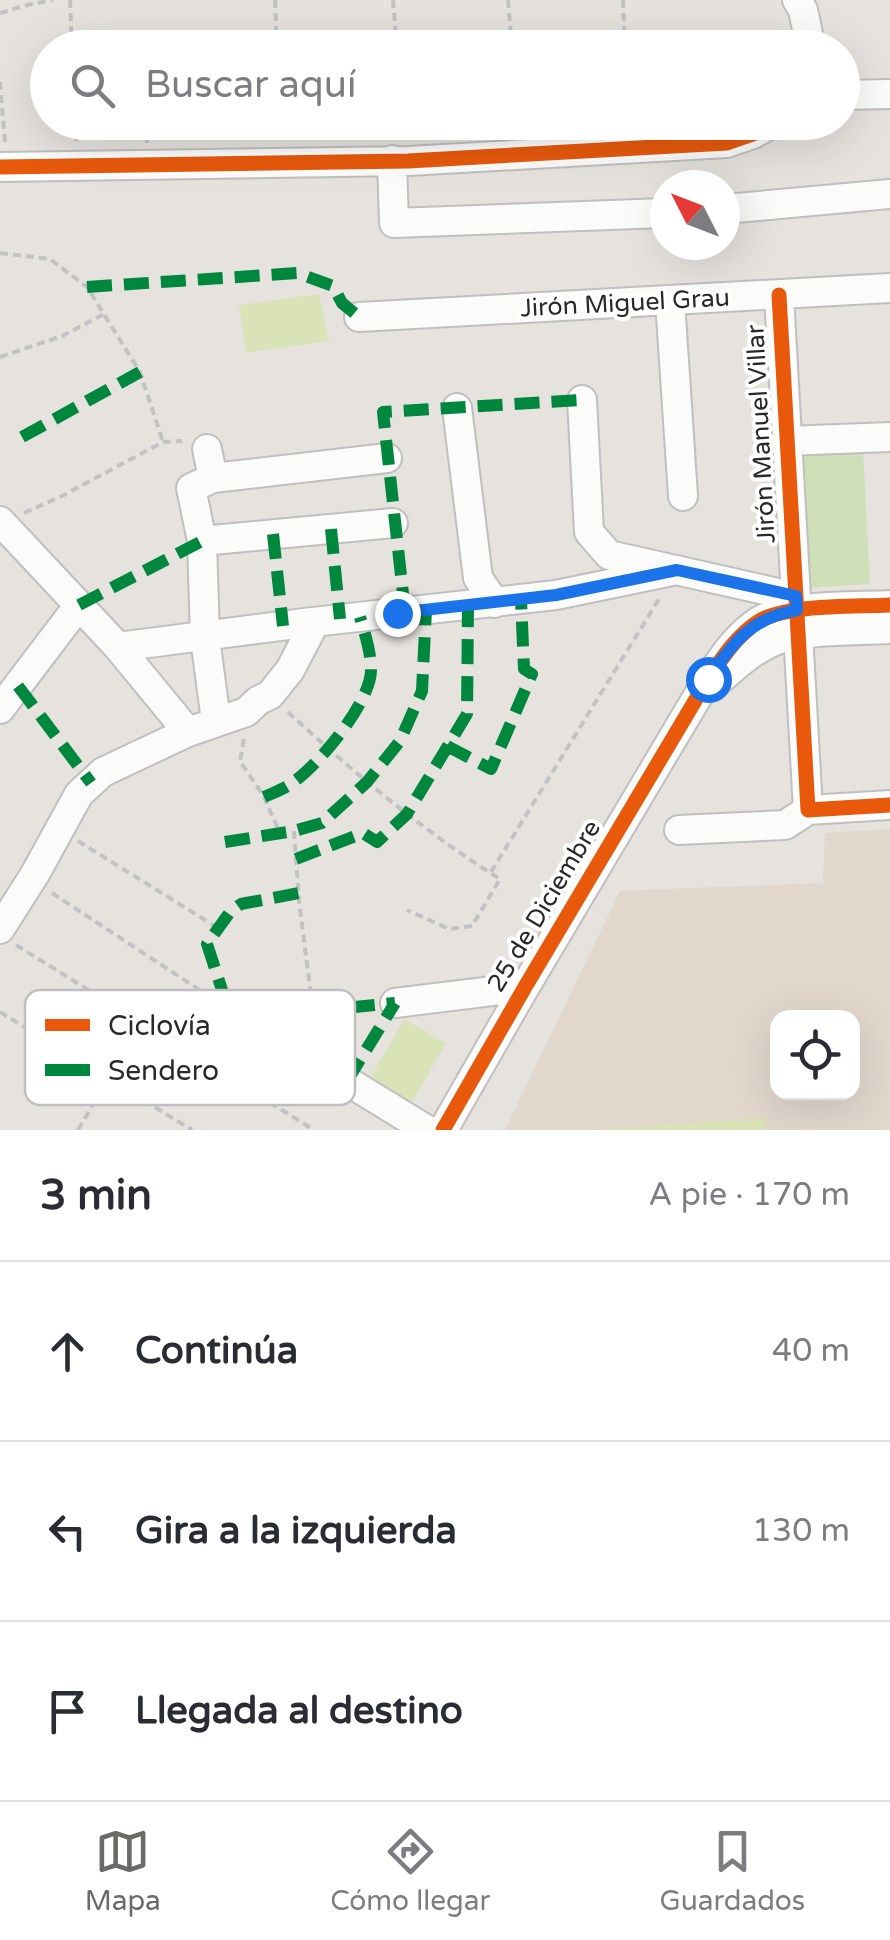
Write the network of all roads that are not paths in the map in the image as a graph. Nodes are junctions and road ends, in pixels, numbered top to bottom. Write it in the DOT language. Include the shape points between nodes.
graph roads {
  1 [pos="794,3"];
  2 [pos="804,30"];
  3 [pos="890,94"];
  4 [pos="860,95"];
  5 [pos="736,140"];
  6 [pos="392,160"];
  7 [pos="4,166"];
  8 [pos="890,194"];
  9 [pos="740,208"];
  10 [pos="650,213"];
  11 [pos="890,288"];
  12 [pos="779,295"];
  13 [pos="670,301"];
  14 [pos="360,317"];
  15 [pos="582,400"];
  16 [pos="457,408"];
  17 [pos="890,438"];
  18 [pos="786,441"];
  19 [pos="207,449"];
  20 [pos="387,458"];
  21 [pos="213,478"];
  22 [pos="684,496"];
  23 [pos="0,523"];
  24 [pos="393,523"];
  25 [pos="202,541"];
  26 [pos="677,570"];
  27 [pos="495,603"];
  28 [pos="79,605"];
  29 [pos="890,605"];
  30 [pos="797,614"];
  31 [pos="315,622"];
  32 [pos="890,629"];
  33 [pos="205,638"];
  34 [pos="118,648"];
  35 [pos="0,709"];
  36 [pos="216,721"];
  37 [pos="188,732"];
  38 [pos="890,804"];
  39 [pos="808,810"];
  40 [pos="679,830"];
  41 [pos="8,937"];
  42 [pos="525,987"];
  43 [pos="395,1003"];
  44 [pos="355,1086"];
  45 [pos="426,1130"];
  46 [pos="443,1130"];
  1 -- 2 [label="street"];
  3 -- 4 [label="street"];
  5 -- 6 [label="street"];
  6 -- 7 [label="street"];
  6 -- 10 [label="street" via="394,223"];
  8 -- 9 [label="street"];
  11 -- 12 [label="street, Jirón Miguel Grau"];
  12 -- 13 [label="street, Jirón Miguel Grau"];
  12 -- 18 [label="street, Jirón Manuel Villar"];
  13 -- 14 [label="street, Jirón Miguel Grau"];
  13 -- 22 [label="street"];
  15 -- 26 [label="street" via="590,532 610,554"];
  16 -- 27 [label="street" via="478,578"];
  17 -- 18 [label="street"];
  18 -- 30 [label="street, Jirón Manuel Villar"];
  19 -- 21 [label="street"];
  20 -- 21 [label="street"];
  21 -- 25 [label="street" via="191,488"];
  23 -- 28 [label="street"];
  24 -- 25 [label="street"];
  25 -- 33 [label="street"];
  26 -- 27 [label="street"];
  26 -- 30 [label="street"];
  27 -- 31 [label="street"];
  28 -- 34 [label="street"];
  28 -- 35 [label="street"];
  29 -- 30 [label="street"];
  30 -- 32 [label="street"];
  30 -- 39 [label="street, Jirón Manuel Villar"];
  30 -- 42 [label="street, 25 de Diciembre" via="780,638 759,648 690,710"];
  31 -- 33 [label="street"];
  31 -- 36 [label="street" via="270,695"];
  33 -- 34 [label="street"];
  33 -- 36 [label="street"];
  34 -- 37 [label="street"];
  36 -- 37 [label="street"];
  37 -- 41 [label="street" via="103,772 79,794"];
  38 -- 39 [label="street"];
  39 -- 40 [label="street" via="785,825"];
  42 -- 43 [label="street"];
  42 -- 46 [label="street, 25 de Diciembre"];
  44 -- 45 [label="street"];
}
